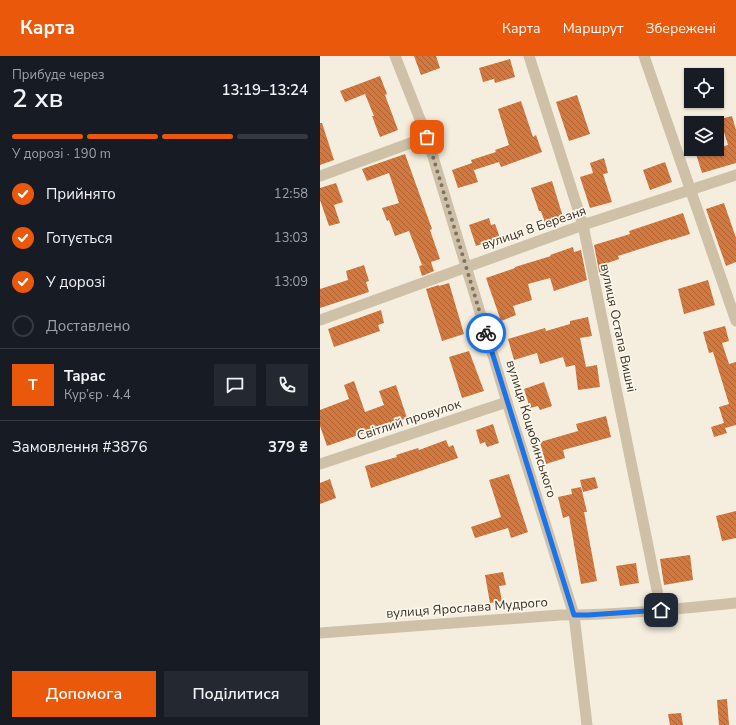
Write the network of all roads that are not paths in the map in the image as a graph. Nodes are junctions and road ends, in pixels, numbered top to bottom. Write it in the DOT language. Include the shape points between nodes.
graph roads {
  1 [pos="395,56"];
  2 [pos="529,56"];
  3 [pos="644,56"];
  4 [pos="427,137"];
  5 [pos="736,175"];
  6 [pos="320,176"];
  7 [pos="691,190"];
  8 [pos="583,226"];
  9 [pos="467,267"];
  10 [pos="320,320"];
  11 [pos="736,322"];
  12 [pos="507,402"];
  13 [pos="320,464"];
  14 [pos="736,603"];
  15 [pos="661,610"];
  16 [pos="574,615"];
  17 [pos="320,633"];
  18 [pos="587,725"];
  1 -- 4 [label="street, вулиця Коцюбинського"];
  2 -- 8 [label="street, вулиця Остапа Вишні"];
  3 -- 7 [label="street"];
  4 -- 6 [label="street"];
  4 -- 9 [label="street, вулиця Коцюбинського"];
  5 -- 7 [label="street, вулиця 8 Березня"];
  7 -- 8 [label="street, вулиця 8 Березня"];
  7 -- 11 [label="street"];
  8 -- 9 [label="street, вулиця 8 Березня"];
  8 -- 15 [label="street, вулиця Остапа Вишні"];
  9 -- 10 [label="street, вулиця 8 Березня"];
  9 -- 12 [label="street, вулиця Коцюбинського"];
  12 -- 13 [label="street, Світлий провулок"];
  12 -- 16 [label="street, вулиця Коцюбинського"];
  14 -- 15 [label="street, вулиця Ярослава Мудрого"];
  15 -- 16 [label="street, вулиця Ярослава Мудрого"];
  16 -- 17 [label="street, вулиця Ярослава Мудрого"];
  16 -- 18 [label="street, вулиця Коцюбинського"];
}
